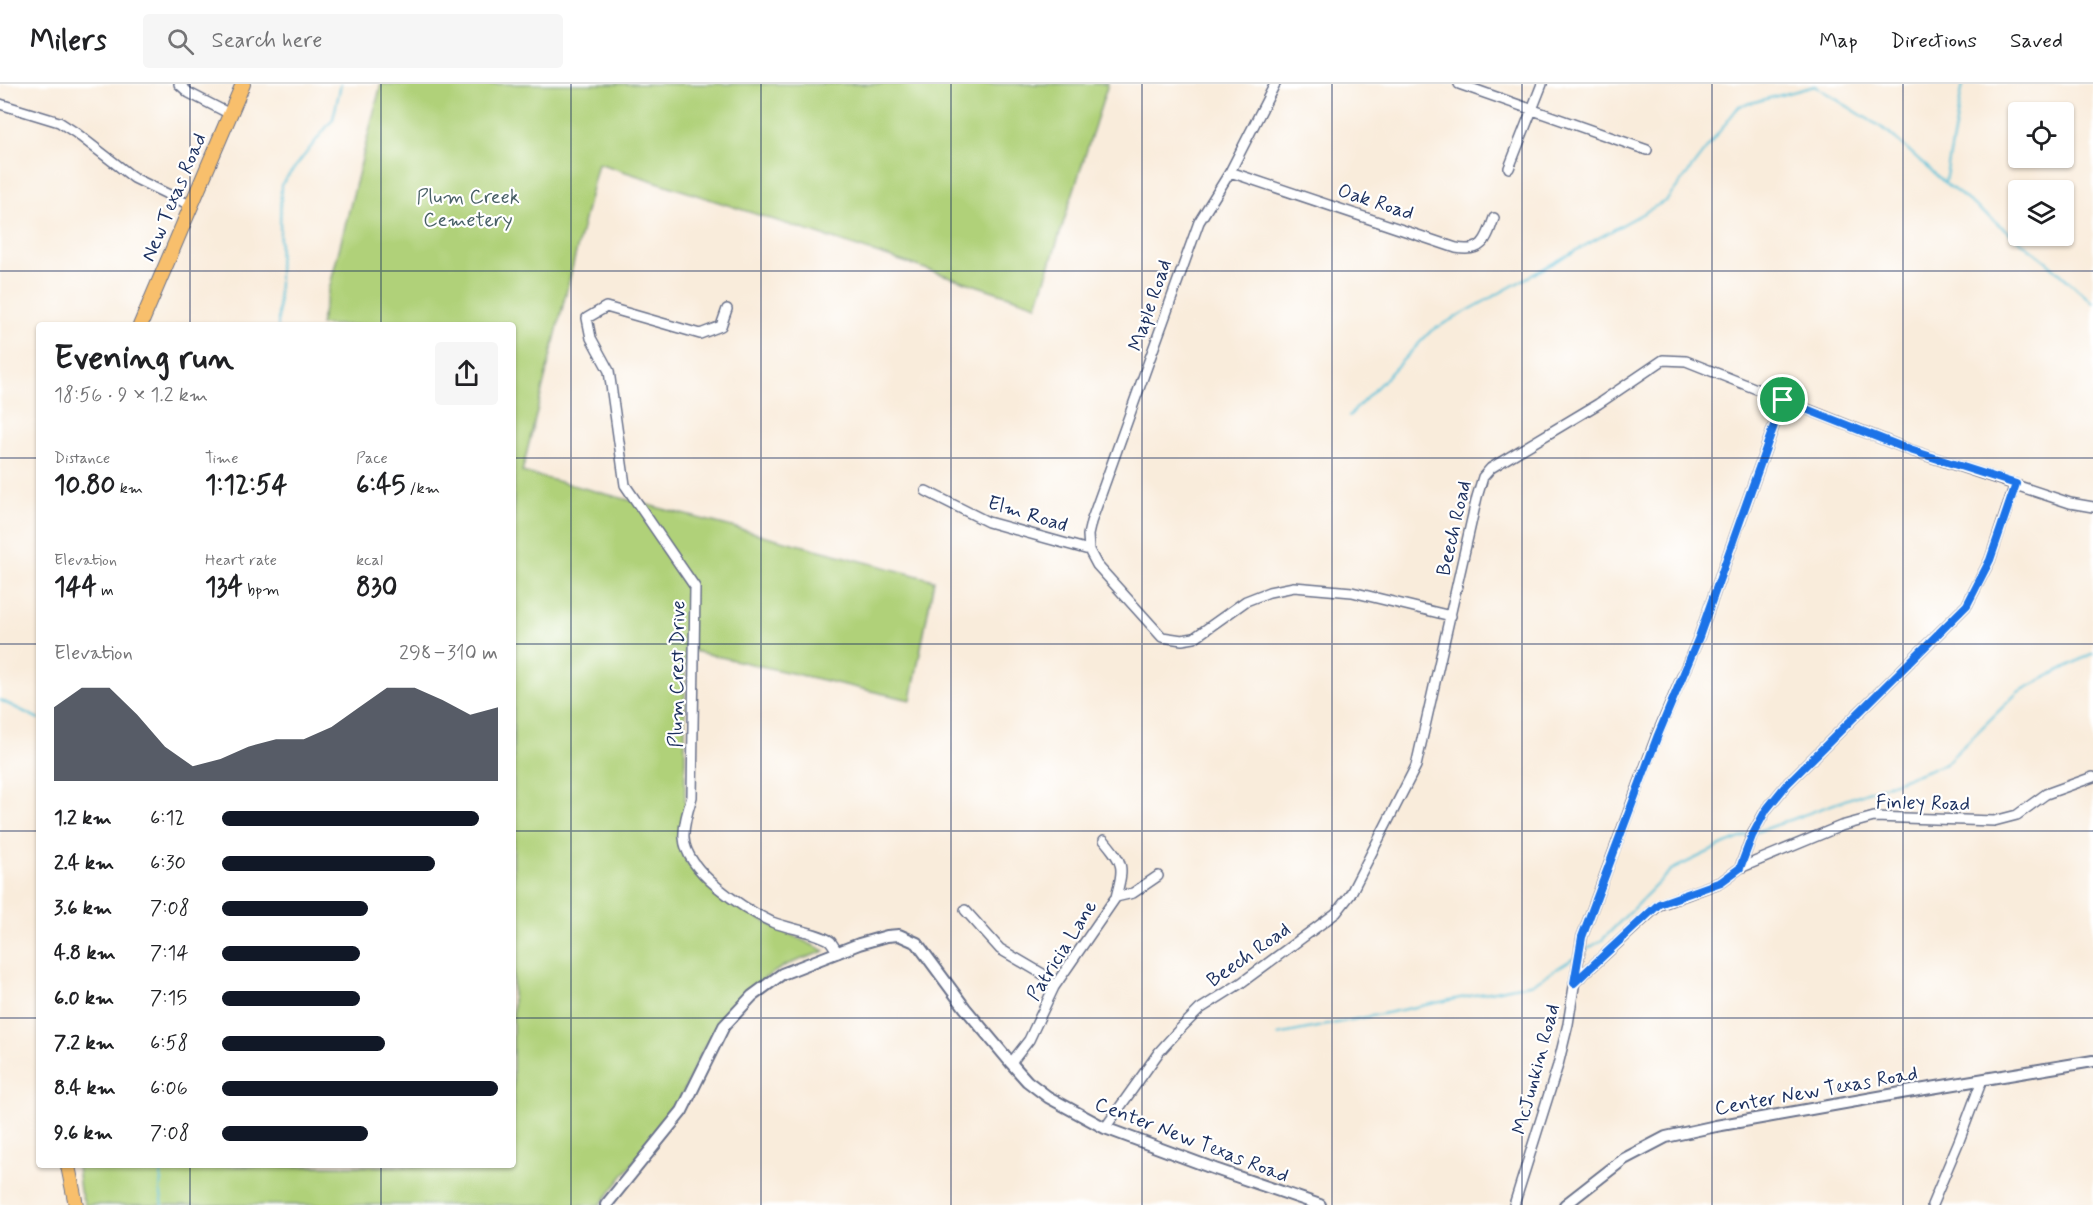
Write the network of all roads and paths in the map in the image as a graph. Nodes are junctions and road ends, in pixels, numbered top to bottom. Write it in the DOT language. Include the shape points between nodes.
graph roads {
  1 [pos="179,84"];
  2 [pos="243,84"];
  3 [pos="1275,84"];
  4 [pos="1459,84"];
  5 [pos="1542,84"];
  6 [pos="0,104"];
  7 [pos="1533,110"];
  8 [pos="230,114"];
  9 [pos="1647,150"];
  10 [pos="1509,168"];
  11 [pos="1230,172"];
  12 [pos="190,205"];
  13 [pos="1494,218"];
  14 [pos="727,309"];
  15 [pos="142,322"];
  16 [pos="1783,400"];
  17 [pos="2016,484"];
  18 [pos="926,491"];
  19 [pos="2093,507"];
  20 [pos="1089,550"];
  21 [pos="1451,616"];
  22 [pos="2093,777"];
  23 [pos="1104,840"];
  24 [pos="1740,868"];
  25 [pos="1158,876"];
  26 [pos="1116,897"];
  27 [pos="965,910"];
  28 [pos="838,952"];
  29 [pos="1574,983"];
  30 [pos="1054,987"];
  31 [pos="2093,1061"];
  32 [pos="1011,1063"];
  33 [pos="1982,1080"];
  34 [pos="1105,1128"];
  35 [pos="69,1168"];
  36 [pos="76,1205"];
  37 [pos="606,1205"];
  38 [pos="1320,1205"];
  39 [pos="1514,1205"];
  40 [pos="1564,1205"];
  41 [pos="1932,1205"];
  1 -- 8 [label="street"];
  2 -- 8 [label="main road, New Texas Road"];
  3 -- 11 [label="street, Maple Road"];
  4 -- 7 [label="street"];
  5 -- 7 [label="street"];
  6 -- 12 [label="street" via="59,122 134,178"];
  7 -- 9 [label="street"];
  7 -- 10 [label="street"];
  8 -- 12 [label="main road, New Texas Road"];
  11 -- 13 [label="street, Oak Road" via="1456,248 1477,248 1486,239"];
  11 -- 20 [label="street, Maple Road" via="1198,222 1091,522"];
  12 -- 15 [label="main road, New Texas Road"];
  14 -- 28 [label="street, Plum Crest Drive" via="721,326 700,334 606,307 587,318 591,338 609,371 625,485 695,587 692,797 684,838 688,854 702,873 733,898 772,922 829,940"];
  16 -- 17 [label="street, Beech Road" via="1910,450"];
  16 -- 21 [label="street, Beech Road" via="1686,361 1663,360 1491,468 1483,477 1477,497"];
  16 -- 29 [label="street, McJunkin Road" via="1699,637 1582,937"];
  17 -- 19 [label="street, Beech Road"];
  17 -- 24 [label="street" via="1990,560 1967,605 1787,784 1766,810"];
  18 -- 20 [label="street, Elm Road" via="988,522"];
  20 -- 21 [label="street" via="1097,565 1162,637 1194,638 1246,601 1294,586 1352,592"];
  21 -- 34 [label="street, Beech Road" via="1416,766 1342,908 1200,1009 1159,1052"];
  22 -- 24 [label="street, Finley Road" via="2046,794 2017,815 1994,821 1874,817 1841,826"];
  23 -- 26 [label="street" via="1122,868"];
  24 -- 29 [label="street, Finley Road" via="1721,882 1659,904"];
  25 -- 26 [label="street, Patricia Lane" via="1133,893"];
  26 -- 30 [label="street, Patricia Lane"];
  27 -- 30 [label="street" via="1000,949 1046,976"];
  28 -- 32 [label="street, Center New Texas Road" via="887,936 899,935 917,943"];
  28 -- 37 [label="street, Center New Texas Road" via="782,974 752,996 724,1026 682,1111"];
  29 -- 39 [label="street, McJunkin Road" via="1558,1065"];
  30 -- 32 [label="street, Patricia Lane" via="1029,1040"];
  31 -- 33 [label="street, Center New Texas Road"];
  32 -- 34 [label="street, Center New Texas Road" via="1048,1097"];
  33 -- 40 [label="street, Center New Texas Road" via="1666,1137 1624,1159"];
  33 -- 41 [label="street"];
  34 -- 38 [label="street, Center New Texas Road"];
  35 -- 36 [label="main road"];
}
